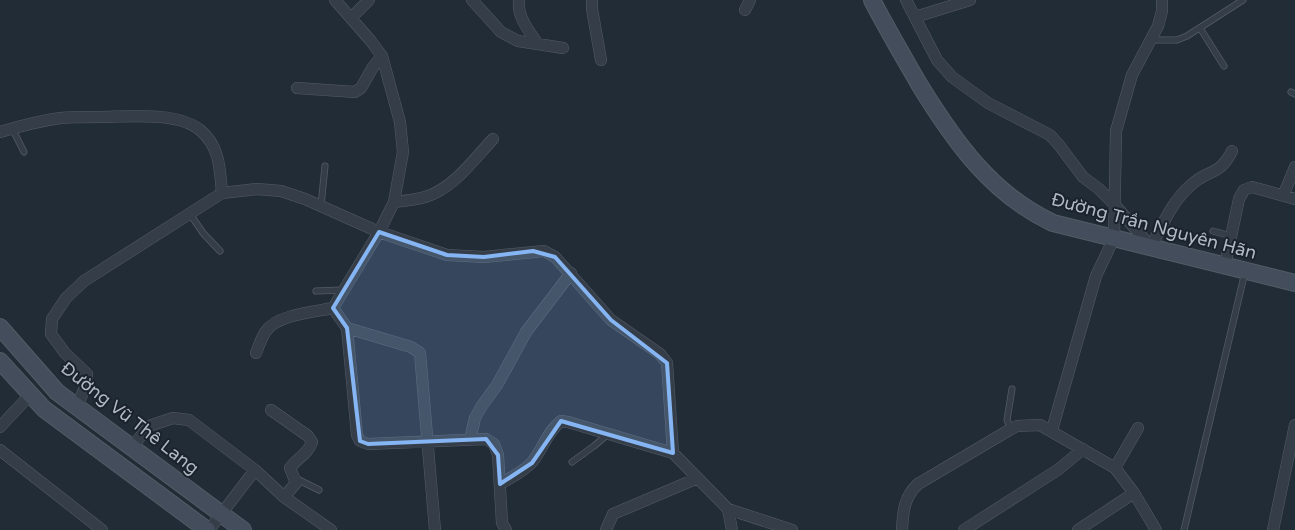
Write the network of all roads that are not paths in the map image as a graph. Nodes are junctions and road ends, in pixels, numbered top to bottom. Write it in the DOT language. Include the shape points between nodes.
graph roads {
  1 [pos="335,0"];
  2 [pos="369,0"];
  3 [pos="472,0"];
  4 [pos="520,0"];
  5 [pos="592,0"];
  6 [pos="872,0"];
  7 [pos="906,0"];
  8 [pos="970,0"];
  9 [pos="1162,0"];
  10 [pos="1243,0"];
  11 [pos="915,17"];
  12 [pos="351,18"];
  13 [pos="1200,28"];
  14 [pos="1150,40"];
  15 [pos="538,44"];
  16 [pos="563,48"];
  17 [pos="382,56"];
  18 [pos="601,60"];
  19 [pos="1224,66"];
  20 [pos="297,88"];
  21 [pos="12,128"];
  22 [pos="0,132"];
  23 [pos="493,139"];
  24 [pos="1232,151"];
  25 [pos="24,152"];
  26 [pos="325,166"];
  27 [pos="1295,167"];
  28 [pos="222,193"];
  29 [pos="1283,196"];
  30 [pos="1295,199"];
  31 [pos="394,202"];
  32 [pos="1114,204"];
  33 [pos="321,206"];
  34 [pos="190,214"];
  35 [pos="1213,231"];
  36 [pos="379,232"];
  37 [pos="1231,236"];
  38 [pos="1114,238"];
  39 [pos="1151,247"];
  40 [pos="220,250"];
  41 [pos="1225,265"];
  42 [pos="1246,270"];
  43 [pos="571,273"];
  44 [pos="1295,283"];
  45 [pos="343,290"];
  46 [pos="316,291"];
  47 [pos="332,308"];
  48 [pos="0,327"];
  49 [pos="346,328"];
  50 [pos="256,353"];
  51 [pos="0,361"];
  52 [pos="1012,389"];
  53 [pos="30,395"];
  54 [pos="77,406"];
  55 [pos="271,410"];
  56 [pos="1295,425"];
  57 [pos="0,426"];
  58 [pos="1138,428"];
  59 [pos="1011,429"];
  60 [pos="1052,430"];
  61 [pos="607,435"];
  62 [pos="470,439"];
  63 [pos="427,442"];
  64 [pos="132,447"];
  65 [pos="1083,449"];
  66 [pos="0,450"];
  67 [pos="672,453"];
  68 [pos="572,462"];
  69 [pos="1115,468"];
  70 [pos="255,470"];
  71 [pos="295,478"];
  72 [pos="698,478"];
  73 [pos="500,484"];
  74 [pos="319,490"];
  75 [pos="1134,493"];
  76 [pos="284,497"];
  77 [pos="728,509"];
  78 [pos="221,513"];
  79 [pos="102,530"];
  80 [pos="208,530"];
  81 [pos="244,530"];
  82 [pos="332,530"];
  83 [pos="435,530"];
  84 [pos="506,530"];
  85 [pos="606,530"];
  86 [pos="732,530"];
  87 [pos="792,530"];
  88 [pos="902,530"];
  89 [pos="964,530"];
  90 [pos="1078,530"];
  91 [pos="1156,530"];
  92 [pos="1184,530"];
  93 [pos="1273,530"];
  1 -- 12 [label="street"];
  2 -- 12 [label="street"];
  3 -- 15 [label="street" via="501,32 518,41"];
  4 -- 15 [label="street" via="521,18"];
  5 -- 18 [label="street"];
  6 -- 38 [label="street, Đường Trần Nguyên Hãn" via="944,123 984,175 1016,202 1042,218"];
  7 -- 11 [label="street"];
  8 -- 11 [label="street"];
  9 -- 14 [label="street" via="1158,26"];
  10 -- 13 [label="lane"];
  11 -- 32 [label="street" via="937,60 952,77 988,103 1050,135 1083,177"];
  12 -- 17 [label="street"];
  13 -- 14 [label="lane" via="1177,40"];
  13 -- 19 [label="lane"];
  14 -- 32 [label="street" via="1132,75 1116,131"];
  15 -- 16 [label="street"];
  17 -- 20 [label="street" via="355,92"];
  17 -- 31 [label="street" via="400,122 404,152"];
  21 -- 22 [label="street"];
  21 -- 25 [label="lane"];
  21 -- 28 [label="street" via="62,118 160,117 185,122 201,130 214,147 220,164"];
  23 -- 31 [label="street" via="441,190 426,197"];
  24 -- 39 [label="street" via="1226,163 1190,186 1169,212"];
  26 -- 33 [label="lane"];
  27 -- 29 [label="street"];
  28 -- 33 [label="street" via="257,189 281,191"];
  28 -- 34 [label="street"];
  29 -- 30 [label="street"];
  29 -- 37 [label="street" via="1252,187 1244,190"];
  31 -- 36 [label="street"];
  32 -- 38 [label="street"];
  32 -- 39 [label="street"];
  33 -- 36 [label="street"];
  34 -- 40 [label="lane"];
  34 -- 54 [label="street" via="84,281 66,298 52,319 52,334 65,353 87,374 87,383"];
  35 -- 37 [label="lane"];
  36 -- 43 [label="street" via="447,255 484,257 544,251"];
  36 -- 45 [label="street"];
  37 -- 41 [label="street"];
  38 -- 39 [label="street, Đường Trần Nguyên Hãn"];
  38 -- 60 [label="street" via="1096,276"];
  39 -- 41 [label="street, Đường Trần Nguyên Hãn"];
  41 -- 42 [label="street, Đường Trần Nguyên Hãn"];
  42 -- 44 [label="street, Đường Trần Nguyên Hãn"];
  42 -- 92 [label="lane"];
  43 -- 62 [label="street" via="526,332 497,385 480,407"];
  43 -- 67 [label="street" via="611,320 660,354 666,362"];
  45 -- 46 [label="lane"];
  45 -- 47 [label="street"];
  47 -- 49 [label="street"];
  47 -- 50 [label="street" via="274,323 265,332"];
  48 -- 54 [label="street, Đường Vũ Thê Lang" via="58,392"];
  49 -- 63 [label="street" via="411,347 420,354"];
  49 -- 63 [label="street" via="360,441 368,444"];
  51 -- 53 [label="street"];
  52 -- 59 [label="lane" via="1007,420"];
  53 -- 57 [label="street"];
  53 -- 80 [label="street" via="44,410"];
  54 -- 64 [label="street, Đường Vũ Thê Lang"];
  55 -- 71 [label="street" via="312,442 311,448 290,468"];
  56 -- 93 [label="street"];
  58 -- 69 [label="street"];
  59 -- 60 [label="street" via="1028,424"];
  59 -- 88 [label="street" via="918,484 903,506"];
  60 -- 65 [label="street"];
  61 -- 67 [label="street"];
  61 -- 68 [label="lane"];
  61 -- 73 [label="street" via="561,421 532,462"];
  62 -- 63 [label="street"];
  62 -- 73 [label="street" via="486,438 494,444"];
  63 -- 83 [label="street"];
  64 -- 70 [label="street" via="149,426 173,418 189,420"];
  64 -- 78 [label="street, Đường Vũ Thê Lang"];
  65 -- 69 [label="street"];
  65 -- 89 [label="street" via="1059,469"];
  66 -- 79 [label="street"];
  67 -- 72 [label="street"];
  69 -- 75 [label="street"];
  70 -- 76 [label="street"];
  70 -- 78 [label="street"];
  71 -- 74 [label="lane"];
  71 -- 76 [label="street" via="296,483"];
  72 -- 77 [label="street"];
  72 -- 85 [label="street" via="613,514"];
  73 -- 84 [label="street" via="502,523"];
  75 -- 90 [label="street"];
  75 -- 91 [label="street"];
  76 -- 82 [label="street"];
  77 -- 86 [label="street"];
  77 -- 87 [label="street"];
  78 -- 80 [label="street"];
  78 -- 81 [label="street, Đường Vũ Thê Lang"];
}
